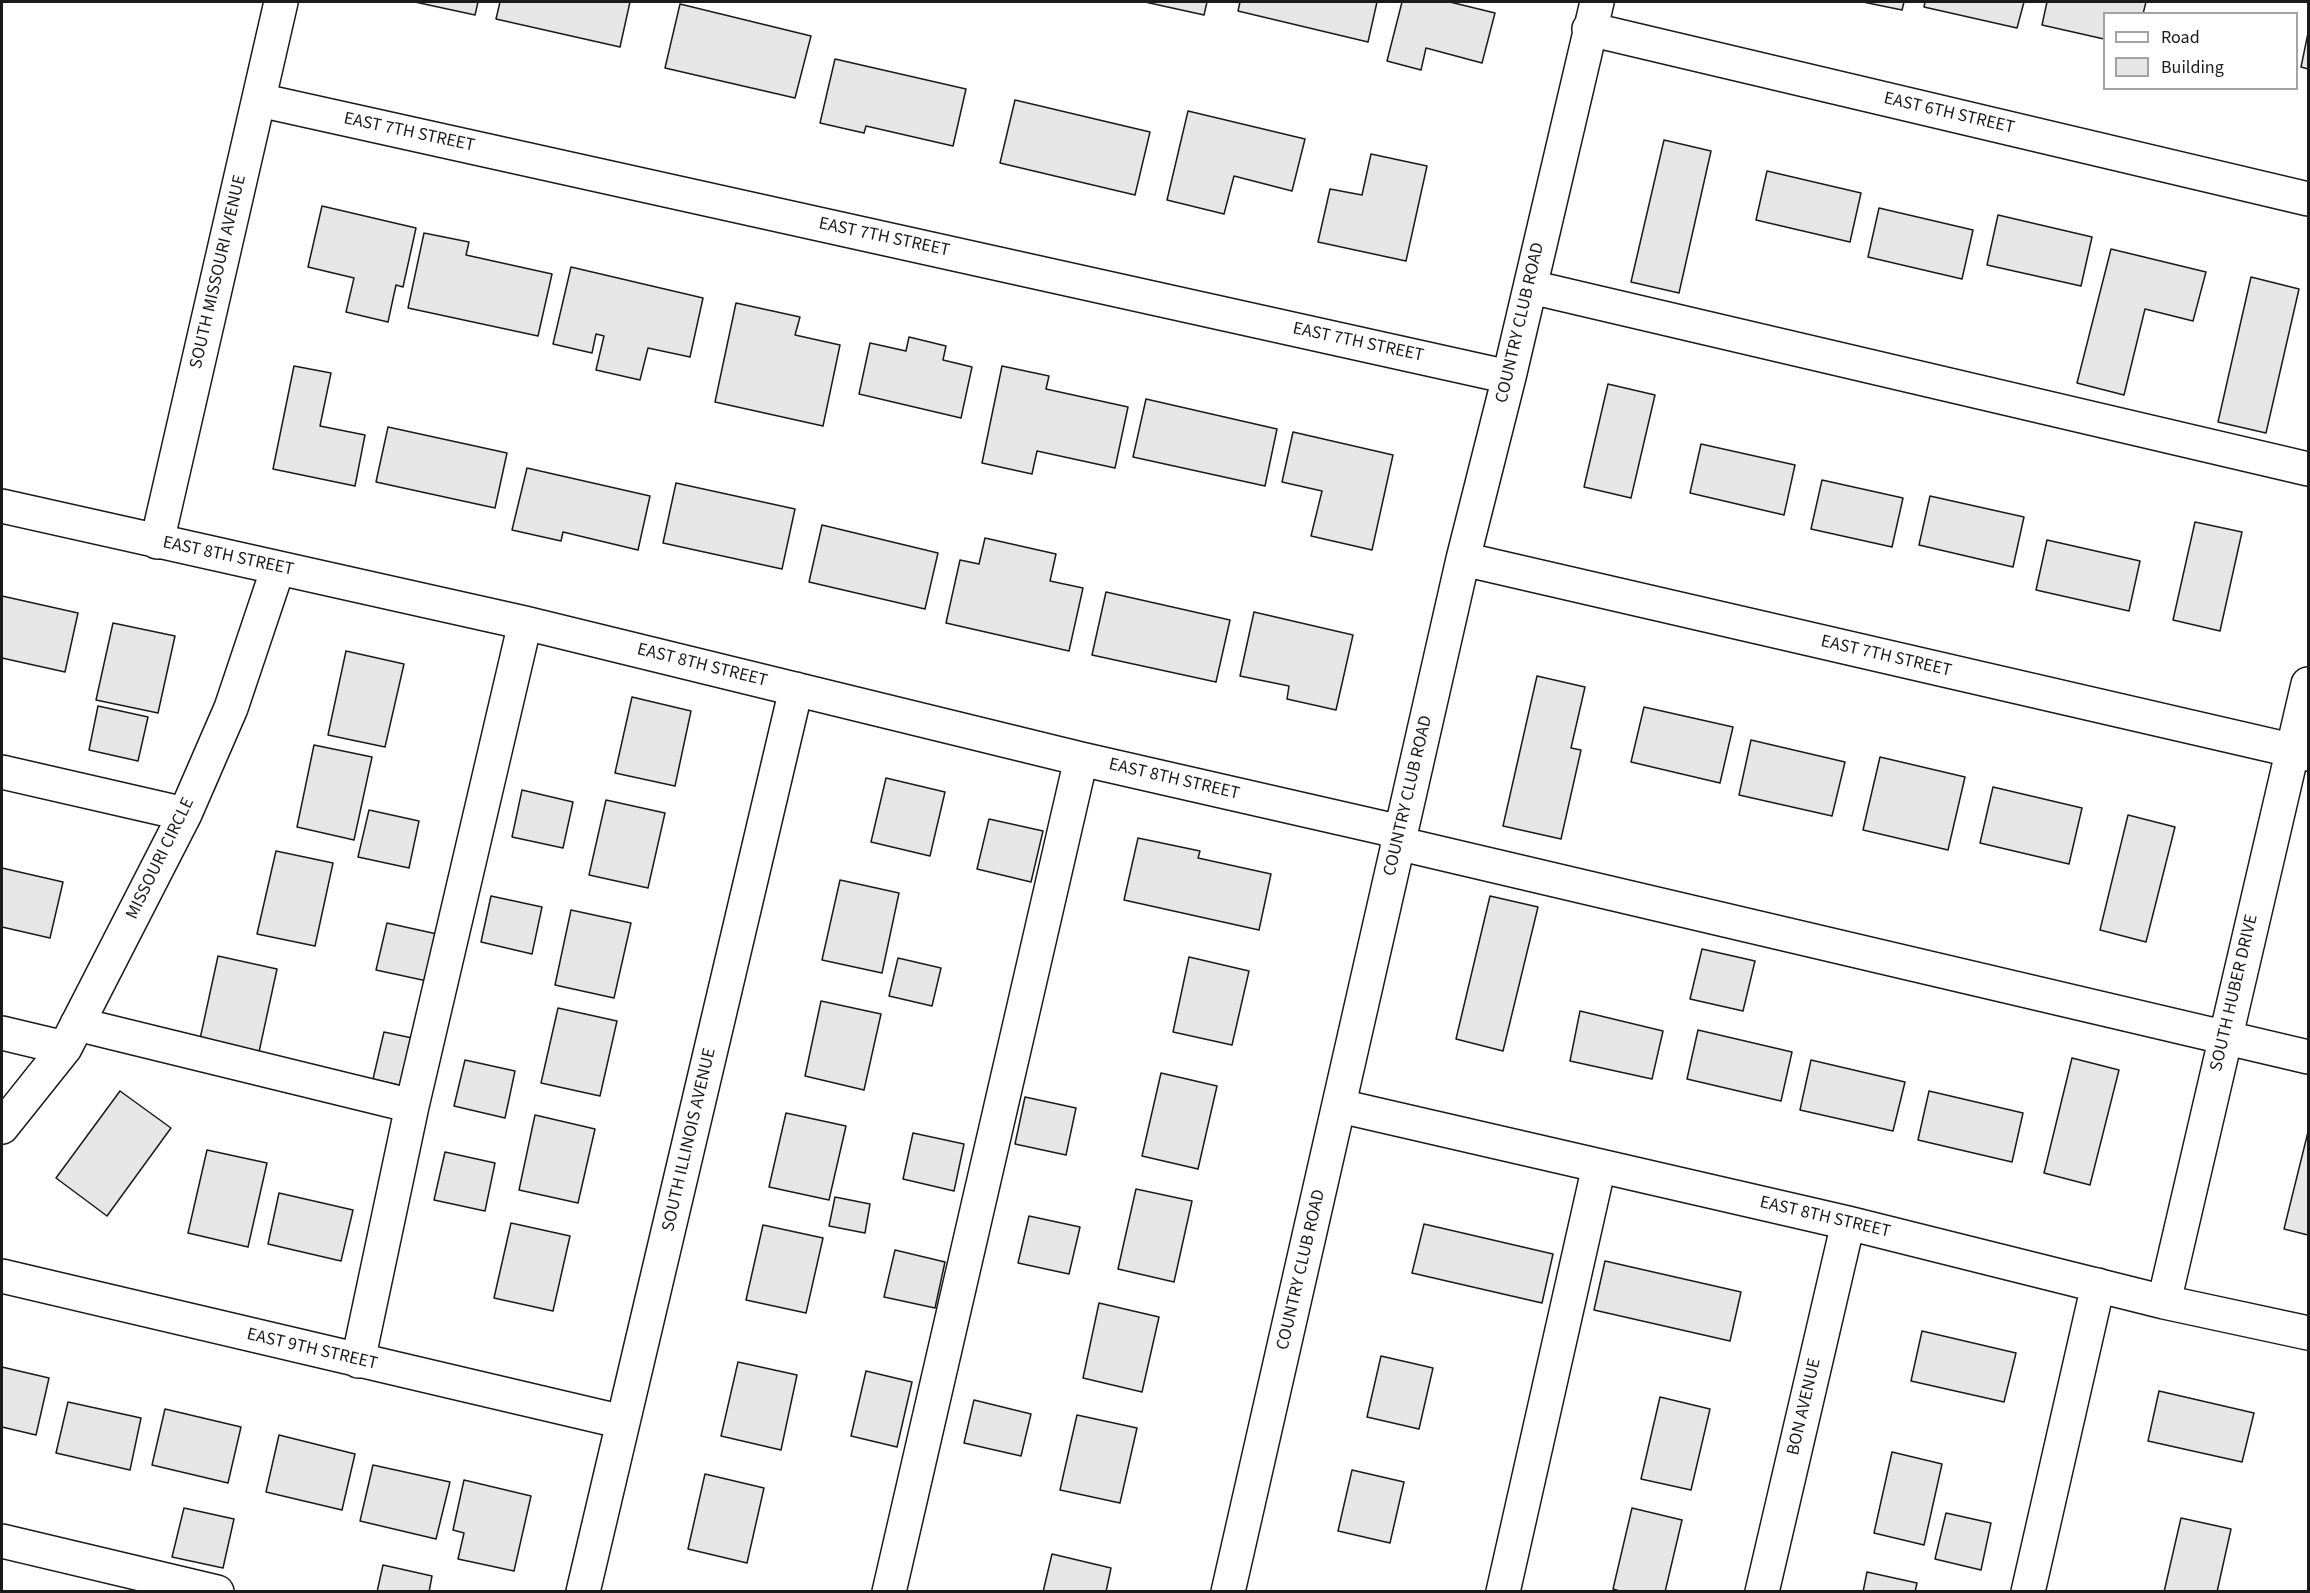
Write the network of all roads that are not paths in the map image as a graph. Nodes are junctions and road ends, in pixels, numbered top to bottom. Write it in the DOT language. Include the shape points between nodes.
graph roads {
  1 [pos="281,2"];
  2 [pos="1593,15"];
  3 [pos="259,99"];
  4 [pos="2308,199"];
  5 [pos="1531,286"];
  6 [pos="1509,376"];
  7 [pos="2308,469"];
  8 [pos="2,506"];
  9 [pos="157,542"];
  10 [pos="1463,559"];
  11 [pos="278,568"];
  12 [pos="525,623"];
  13 [pos="2308,684"];
  14 [pos="796,689"];
  15 [pos="2301,753"];
  16 [pos="1081,759"];
  17 [pos="2,772"];
  18 [pos="185,814"];
  19 [pos="1399,837"];
  20 [pos="2,1033"];
  21 [pos="71,1036"];
  22 [pos="2225,1038"];
  23 [pos="2308,1057"];
  24 [pos="412,1106"];
  25 [pos="1340,1106"];
  26 [pos="2,1127"];
  27 [pos="1599,1166"];
  28 [pos="1848,1222"];
  29 [pos="2,1276"];
  30 [pos="2098,1285"];
  31 [pos="2164,1302"];
  32 [pos="2308,1333"];
  33 [pos="358,1361"];
  34 [pos="623,1422"];
  35 [pos="2,1540"];
  36 [pos="217,1592"];
  37 [pos="583,1592"];
  38 [pos="889,1592"];
  39 [pos="1227,1592"];
  40 [pos="1503,1592"];
  41 [pos="1762,1592"];
  42 [pos="2028,1592"];
  1 -- 3 [label="street, SOUTH MISSOURI AVENUE"];
  2 -- 4 [label="street, EAST 6TH STREET"];
  2 -- 5 [label="street, COUNTRY CLUB ROAD"];
  3 -- 6 [label="street, EAST 7TH STREET"];
  3 -- 9 [label="street, SOUTH MISSOURI AVENUE"];
  5 -- 6 [label="street, COUNTRY CLUB ROAD"];
  5 -- 7 [label="street"];
  6 -- 10 [label="street, COUNTRY CLUB ROAD"];
  8 -- 9 [label="street, EAST 8TH STREET"];
  9 -- 11 [label="street, EAST 8TH STREET"];
  10 -- 15 [label="street, EAST 7TH STREET"];
  10 -- 19 [label="street, COUNTRY CLUB ROAD"];
  11 -- 12 [label="street, EAST 8TH STREET"];
  11 -- 18 [label="street, MISSOURI CIRCLE" via="231,708"];
  12 -- 14 [label="street, EAST 8TH STREET"];
  12 -- 24 [label="street"];
  13 -- 15 [label="street, SOUTH HUBER DRIVE"];
  14 -- 16 [label="street, EAST 8TH STREET"];
  14 -- 34 [label="street, SOUTH ILLINOIS AVENUE"];
  15 -- 22 [label="street, SOUTH HUBER DRIVE"];
  16 -- 19 [label="street, EAST 8TH STREET"];
  16 -- 38 [label="street"];
  17 -- 18 [label="street"];
  18 -- 21 [label="street, MISSOURI CIRCLE"];
  19 -- 22 [label="street, EAST 8TH STREET"];
  19 -- 25 [label="street, COUNTRY CLUB ROAD"];
  20 -- 21 [label="street"];
  21 -- 24 [label="street"];
  21 -- 26 [label="street, MISSOURI CIRCLE"];
  22 -- 23 [label="street, EAST 8TH STREET"];
  22 -- 31 [label="street, SOUTH HUBER DRIVE"];
  24 -- 33 [label="street"];
  25 -- 27 [label="street, EAST 8TH STREET"];
  25 -- 39 [label="street, COUNTRY CLUB ROAD"];
  27 -- 28 [label="street, EAST 8TH STREET"];
  27 -- 40 [label="street"];
  28 -- 30 [label="street, EAST 8TH STREET"];
  28 -- 41 [label="street, BON AVENUE"];
  29 -- 33 [label="street, EAST 9TH STREET"];
  30 -- 31 [label="street, EAST 8TH STREET"];
  30 -- 42 [label="street"];
  31 -- 32 [label="street, EAST 8TH STREET"];
  33 -- 34 [label="street, EAST 9TH STREET"];
  34 -- 37 [label="street, SOUTH ILLINOIS AVENUE"];
  35 -- 36 [label="street"];
}
